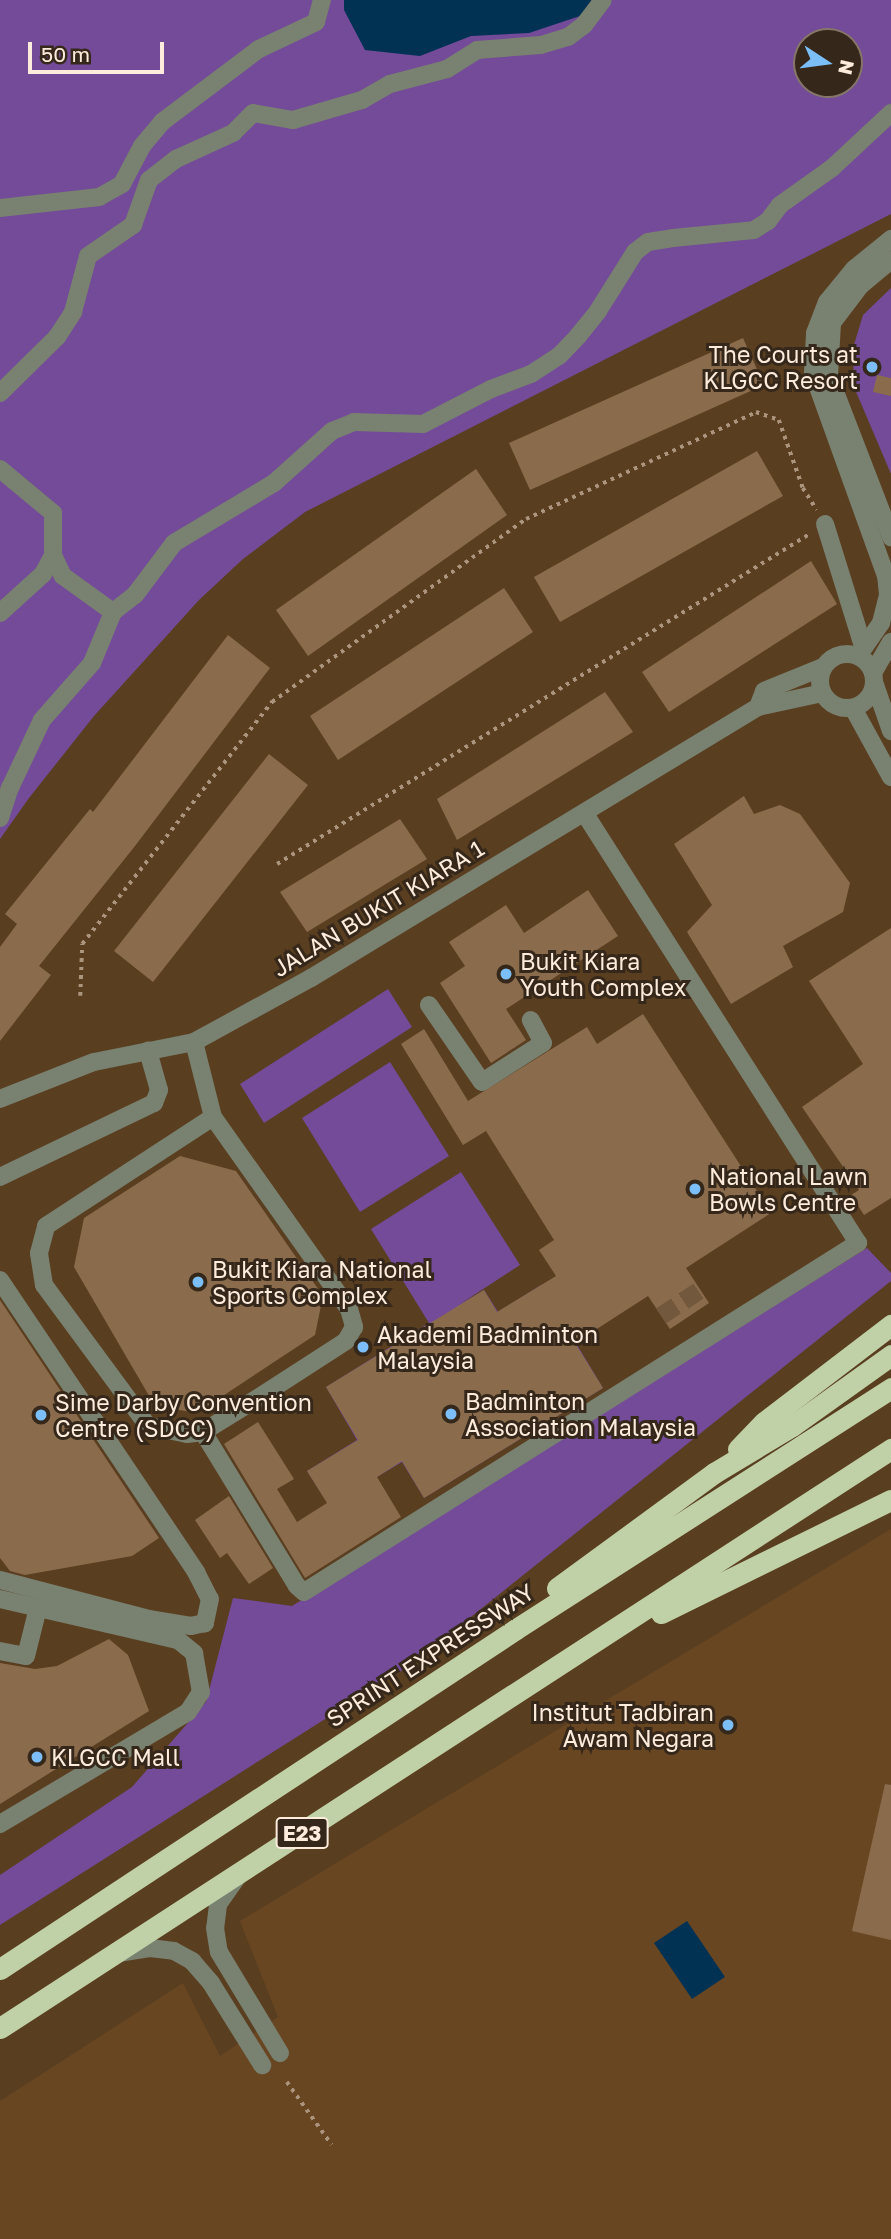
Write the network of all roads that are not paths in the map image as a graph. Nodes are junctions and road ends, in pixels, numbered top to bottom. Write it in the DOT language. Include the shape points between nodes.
graph roads {
  1 [pos="322,0"];
  2 [pos="603,0"];
  3 [pos="891,113"];
  4 [pos="0,208"];
  5 [pos="891,239"];
  6 [pos="891,260"];
  7 [pos="0,393"];
  8 [pos="0,469"];
  9 [pos="825,524"];
  10 [pos="891,537"];
  11 [pos="53,555"];
  12 [pos="113,612"];
  13 [pos="0,613"];
  14 [pos="891,642"];
  15 [pos="861,651"];
  16 [pos="823,667"];
  17 [pos="874,677"];
  18 [pos="823,694"];
  19 [pos="758,707"];
  20 [pos="853,708"];
  21 [pos="891,731"];
  22 [pos="891,777"];
  23 [pos="586,814"];
  24 [pos="0,818"];
  25 [pos="429,1006"];
  26 [pos="531,1020"];
  27 [pos="194,1042"];
  28 [pos="148,1051"];
  29 [pos="0,1099"];
  30 [pos="213,1117"];
  31 [pos="0,1177"];
  32 [pos="0,1280"];
  33 [pos="891,1325"];
  34 [pos="891,1355"];
  35 [pos="891,1388"];
  36 [pos="203,1432"];
  37 [pos="891,1449"];
  38 [pos="714,1472"];
  39 [pos="891,1500"];
  40 [pos="0,1580"];
  41 [pos="0,1598"];
  42 [pos="38,1608"];
  43 [pos="516,1629"];
  44 [pos="0,1651"];
  45 [pos="578,1654"];
  46 [pos="0,1824"];
  47 [pos="240,1874"];
  48 [pos="116,1954"];
  49 [pos="0,1969"];
  50 [pos="0,2028"];
  51 [pos="280,2053"];
  52 [pos="262,2065"];
  1 -- 4 [label="street" via="316,22 259,49 162,122 142,145 122,184 99,197"];
  2 -- 7 [label="street" via="569,37 541,45 477,50 447,69 390,84 362,100 293,120 253,113 233,133 176,159 149,180 134,225 88,256 73,312 57,337"];
  3 -- 12 [label="street" via="832,168 754,230 648,242 635,252 578,337 531,374 423,424 354,422 332,431 274,483 174,543 135,595"];
  5 -- 15 [label="street" via="855,269 827,302 815,333 813,373 884,567 888,594 881,622"];
  6 -- 10 [label="street" via="860,286 832,323 829,376"];
  8 -- 11 [label="street" via="53,513"];
  9 -- 15 [label="street"];
  11 -- 12 [label="street" via="63,576"];
  11 -- 13 [label="street" via="43,574"];
  12 -- 24 [label="street" via="92,663 42,720"];
  14 -- 17 [label="street"];
  15 -- 16 [label="street" via="842,654"];
  15 -- 17 [label="street"];
  16 -- 18 [label="street"];
  16 -- 19 [label="street, JALAN BUKIT KIARA 1" via="764,691"];
  17 -- 20 [label="street" via="868,698"];
  17 -- 21 [label="street"];
  18 -- 19 [label="street, JALAN BUKIT KIARA 1"];
  18 -- 20 [label="street" via="835,706"];
  19 -- 23 [label="street, JALAN BUKIT KIARA 1"];
  20 -- 22 [label="street"];
  23 -- 27 [label="street, JALAN BUKIT KIARA 1" via="311,978"];
  23 -- 36 [label="street" via="858,1243 304,1592"];
  25 -- 26 [label="street" via="482,1082 543,1043"];
  27 -- 28 [label="street, JALAN BUKIT KIARA 1"];
  27 -- 30 [label="street"];
  28 -- 29 [label="street, JALAN BUKIT KIARA 1" via="94,1062"];
  28 -- 31 [label="street" via="159,1090 153,1103"];
  30 -- 36 [label="street" via="349,1308 354,1326 346,1341"];
  30 -- 36 [label="street" via="46,1226 39,1253 44,1285 148,1426 187,1434"];
  32 -- 40 [label="street" via="210,1599 205,1623 191,1626"];
  33 -- 38 [label="highway" via="764,1422"];
  34 -- 38 [label="highway" via="792,1426"];
  35 -- 43 [label="highway, SPRINT EXPRESSWAY / E23"];
  37 -- 45 [label="highway, E23"];
  38 -- 43 [label="highway" via="558,1587"];
  39 -- 45 [label="highway"];
  41 -- 42 [label="street"];
  42 -- 44 [label="street" via="26,1656"];
  42 -- 46 [label="street" via="178,1640 194,1653 201,1692 188,1712"];
  43 -- 49 [label="highway, SPRINT EXPRESSWAY / E23"];
  45 -- 47 [label="highway, E23"];
  47 -- 48 [label="highway, E23"];
  47 -- 51 [label="street" via="218,1905 219,1952"];
  48 -- 50 [label="highway, E23"];
  48 -- 52 [label="street" via="150,1948 174,1951 192,1961"];
}
